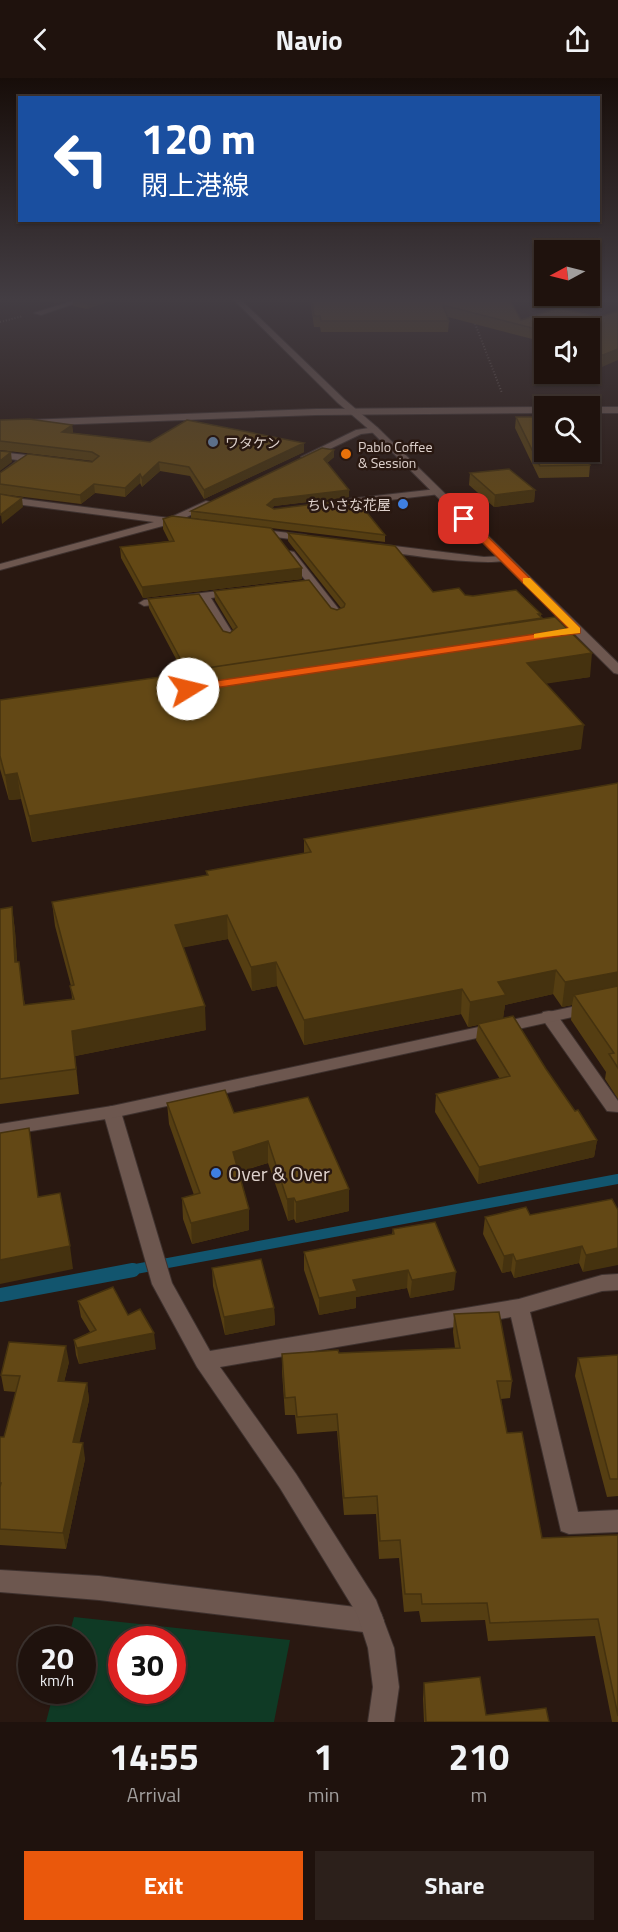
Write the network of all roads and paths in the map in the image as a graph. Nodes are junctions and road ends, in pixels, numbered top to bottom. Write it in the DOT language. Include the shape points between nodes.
graph roads {
  1 [pos="317,377"];
  2 [pos="495,377"];
  3 [pos="508,410"];
  4 [pos="534,410"];
  5 [pos="600,410"];
  6 [pos="618,410"];
  7 [pos="353,411"];
  8 [pos="0,424"];
  9 [pos="375,430"];
  10 [pos="0,455"];
  11 [pos="26,458"];
  12 [pos="37,459"];
  13 [pos="297,462"];
  14 [pos="0,478"];
  15 [pos="437,492"];
  16 [pos="223,496"];
  17 [pos="0,499"];
  18 [pos="331,504"];
  19 [pos="171,521"];
  20 [pos="194,524"];
  21 [pos="241,530"];
  22 [pos="276,535"];
  23 [pos="321,540"];
  24 [pos="367,546"];
  25 [pos="504,559"];
  26 [pos="0,567"];
  27 [pos="247,591"];
  28 [pos="204,596"];
  29 [pos="144,603"];
  30 [pos="337,614"];
  31 [pos="576,630"];
  32 [pos="563,632"];
  33 [pos="229,637"];
  34 [pos="618,670"];
  35 [pos="618,1002"];
  36 [pos="549,1017"];
  37 [pos="613,1107"];
  38 [pos="112,1112"];
  39 [pos="0,1130"];
  40 [pos="618,1282"];
  41 [pos="519,1307"];
  42 [pos="204,1361"];
  43 [pos="618,1521"];
  44 [pos="0,1581"];
  45 [pos="372,1621"];
  46 [pos="381,1722"];
  1 -- 7 [label="street"];
  2 -- 3 [label="path"];
  3 -- 4 [label="street"];
  3 -- 7 [label="street"];
  5 -- 6 [label="street"];
  7 -- 8 [label="street"];
  7 -- 9 [label="street"];
  9 -- 13 [label="street" via="360,432"];
  9 -- 15 [label="street"];
  10 -- 11 [label="street"];
  11 -- 12 [label="street"];
  11 -- 14 [label="street"];
  15 -- 18 [label="street"];
  15 -- 25 [label="street"];
  16 -- 19 [label="street"];
  17 -- 19 [label="street"];
  19 -- 20 [label="street"];
  19 -- 26 [label="street"];
  21 -- 22 [label="street"];
  22 -- 23 [label="street"];
  22 -- 30 [label="street" via="307,583"];
  24 -- 25 [label="street"];
  25 -- 31 [label="street"];
  27 -- 28 [label="street"];
  28 -- 29 [label="street"];
  28 -- 33 [label="street"];
  31 -- 32 [label="street"];
  31 -- 34 [label="street"];
  35 -- 36 [label="street"];
  36 -- 37 [label="street"];
  36 -- 38 [label="street"];
  38 -- 39 [label="street"];
  38 -- 42 [label="street" via="162,1284"];
  40 -- 41 [label="street"];
  41 -- 42 [label="street"];
  41 -- 43 [label="street" via="569,1523"];
  42 -- 45 [label="street" via="288,1481"];
  44 -- 45 [label="street" via="99,1588"];
  45 -- 46 [label="street" via="381,1648 386,1687"];
}
